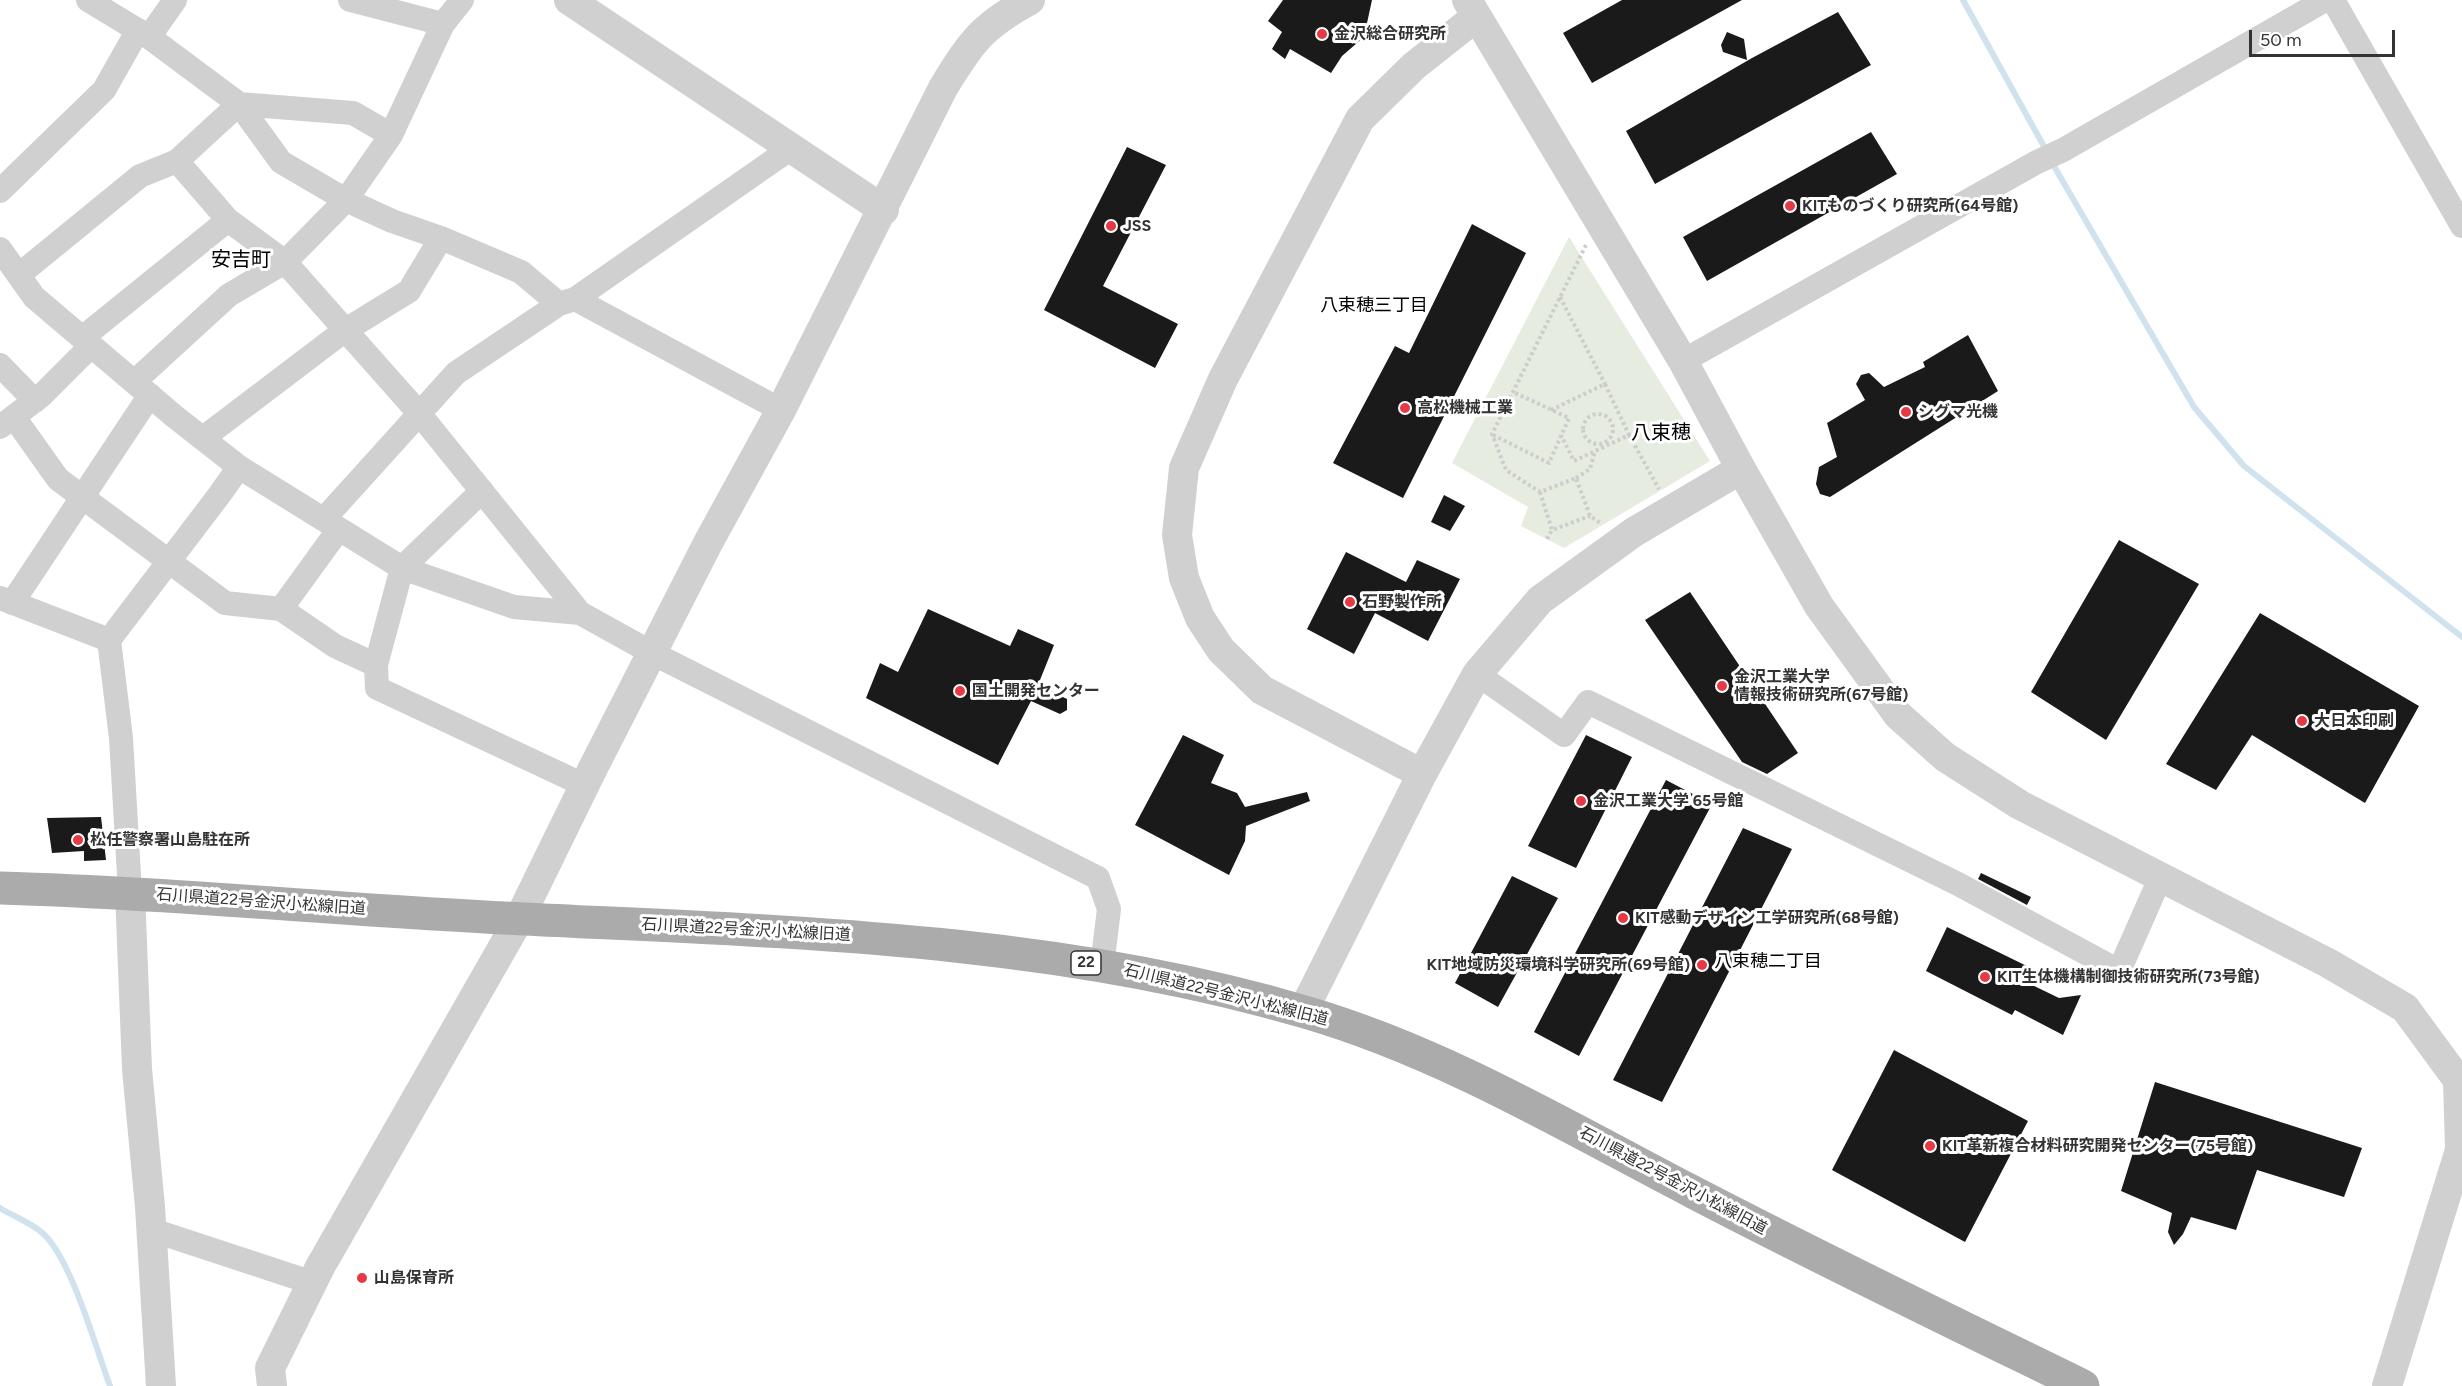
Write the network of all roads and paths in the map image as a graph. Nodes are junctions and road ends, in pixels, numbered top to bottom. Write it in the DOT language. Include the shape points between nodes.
graph roads {
  1 [pos="88,0"];
  2 [pos="175,0"];
  3 [pos="352,0"];
  4 [pos="462,0"];
  5 [pos="569,0"];
  6 [pos="1030,0"];
  7 [pos="2325,0"];
  8 [pos="2333,0"];
  9 [pos="1471,8"];
  10 [pos="443,24"];
  11 [pos="144,33"];
  12 [pos="239,104"];
  13 [pos="391,135"];
  14 [pos="790,149"];
  15 [pos="177,161"];
  16 [pos="0,190"];
  17 [pos="346,200"];
  18 [pos="884,210"];
  19 [pos="228,220"];
  20 [pos="1602,226"];
  21 [pos="2462,226"];
  22 [pos="441,238"];
  23 [pos="0,249"];
  24 [pos="285,262"];
  25 [pos="20,274"];
  26 [pos="1560,297"];
  27 [pos="567,301"];
  28 [pos="344,331"];
  29 [pos="86,342"];
  30 [pos="1683,361"];
  31 [pos="0,365"];
  32 [pos="1605,384"];
  33 [pos="142,389"];
  34 [pos="1513,392"];
  35 [pos="35,401"];
  36 [pos="782,410"];
  37 [pos="1551,410"];
  38 [pos="418,412"];
  39 [pos="7,422"];
  40 [pos="1492,434"];
  41 [pos="1561,435"];
  42 [pos="1629,435"];
  43 [pos="1611,437"];
  44 [pos="203,438"];
  45 [pos="1595,451"];
  46 [pos="238,467"];
  47 [pos="1741,469"];
  48 [pos="1576,478"];
  49 [pos="1659,490"];
  50 [pos="482,491"];
  51 [pos="1540,492"];
  52 [pos="83,496"];
  53 [pos="1590,516"];
  54 [pos="332,524"];
  55 [pos="1602,524"];
  56 [pos="1552,530"];
  57 [pos="1547,539"];
  58 [pos="169,563"];
  59 [pos="402,568"];
  60 [pos="6,601"];
  61 [pos="281,609"];
  62 [pos="580,613"];
  63 [pos="109,640"];
  64 [pos="654,654"];
  65 [pos="376,665"];
  66 [pos="1477,674"];
  67 [pos="1422,774"];
  68 [pos="584,785"];
  69 [pos="2161,876"];
  70 [pos="0,888"];
  71 [pos="130,892"];
  72 [pos="519,919"];
  73 [pos="1102,966"];
  74 [pos="1304,1011"];
  75 [pos="152,1230"];
  76 [pos="313,1283"];
  77 [pos="161,1386"];
  78 [pos="272,1386"];
  79 [pos="2084,1386"];
  80 [pos="2387,1386"];
  1 -- 11 [label="street"];
  2 -- 11 [label="street"];
  3 -- 10 [label="street"];
  4 -- 10 [label="street"];
  5 -- 14 [label="street"];
  6 -- 18 [label="street" via="999,17 970,44 943,88"];
  7 -- 30 [label="street"];
  8 -- 21 [label="street"];
  9 -- 20 [label="street"];
  9 -- 67 [label="street" via="1360,119 1222,379 1184,468 1178,535 1184,578 1200,618 1221,650 1262,690"];
  10 -- 13 [label="street"];
  11 -- 12 [label="street"];
  11 -- 16 [label="street" via="104,90"];
  12 -- 13 [label="street" via="353,113"];
  12 -- 15 [label="street"];
  12 -- 17 [label="street" via="281,162"];
  13 -- 17 [label="street"];
  14 -- 18 [label="street"];
  14 -- 27 [label="street"];
  15 -- 19 [label="street"];
  15 -- 25 [label="street" via="140,176"];
  17 -- 22 [label="street" via="392,222"];
  17 -- 24 [label="street"];
  18 -- 36 [label="street"];
  19 -- 24 [label="street"];
  19 -- 29 [label="street"];
  20 -- 26 [label="path" via="1584,248"];
  20 -- 30 [label="street"];
  22 -- 27 [label="street" via="521,272"];
  22 -- 28 [label="street" via="409,291"];
  23 -- 25 [label="street"];
  24 -- 28 [label="street"];
  24 -- 33 [label="street" via="229,295"];
  25 -- 29 [label="street" via="34,297"];
  26 -- 32 [label="path"];
  26 -- 34 [label="path"];
  27 -- 36 [label="street"];
  27 -- 38 [label="street" via="456,373"];
  28 -- 38 [label="street"];
  28 -- 44 [label="street"];
  29 -- 33 [label="street"];
  29 -- 35 [label="street"];
  30 -- 47 [label="street"];
  31 -- 35 [label="street"];
  32 -- 37 [label="path"];
  32 -- 42 [label="path"];
  33 -- 44 [label="street"];
  33 -- 52 [label="street"];
  34 -- 37 [label="path"];
  34 -- 40 [label="path"];
  35 -- 39 [label="street"];
  36 -- 64 [label="street" via="709,541"];
  37 -- 41 [label="path" via="1569,418"];
  38 -- 50 [label="street"];
  38 -- 54 [label="street"];
  39 -- 52 [label="street" via="58,479"];
  40 -- 41 [label="path" via="1549,463"];
  40 -- 51 [label="path" via="1506,470"];
  41 -- 45 [label="path" via="1574,461"];
  42 -- 45 [label="path"];
  42 -- 49 [label="path"];
  43 -- 43 [label="path" via="1598,444 1589,441 1582,429 1586,419 1594,414 1604,415 1612,422"];
  44 -- 46 [label="street"];
  45 -- 48 [label="path" via="1590,469"];
  46 -- 54 [label="street"];
  46 -- 58 [label="street"];
  47 -- 66 [label="street" via="1634,532 1540,600"];
  47 -- 69 [label="street" via="1819,606 1898,715 1946,757 2020,805"];
  48 -- 51 [label="path"];
  48 -- 53 [label="path"];
  50 -- 59 [label="street"];
  50 -- 62 [label="street"];
  51 -- 56 [label="path"];
  52 -- 58 [label="street"];
  52 -- 60 [label="street"];
  53 -- 55 [label="path"];
  53 -- 56 [label="path"];
  54 -- 59 [label="street"];
  54 -- 61 [label="street"];
  56 -- 57 [label="path"];
  58 -- 61 [label="street" via="225,603"];
  58 -- 63 [label="street"];
  59 -- 62 [label="street" via="514,607"];
  59 -- 65 [label="street"];
  60 -- 63 [label="street"];
  61 -- 65 [label="street" via="336,646"];
  62 -- 64 [label="street"];
  63 -- 71 [label="street" via="121,738"];
  64 -- 68 [label="street"];
  64 -- 73 [label="street" via="1098,878 1109,909"];
  65 -- 68 [label="street" via="377,688"];
  66 -- 67 [label="street"];
  66 -- 69 [label="street" via="1564,735 1588,702 1958,884 2119,971"];
  67 -- 74 [label="street"];
  68 -- 72 [label="street"];
  69 -- 80 [label="street" via="2405,1008 2458,1080 2460,1150"];
  70 -- 71 [label="main road, 石川県道22号金沢小松線旧道 / 22"];
  71 -- 72 [label="main road, 石川県道22号金沢小松線旧道 / 22"];
  71 -- 75 [label="street" via="137,1069"];
  72 -- 73 [label="main road, 石川県道22号金沢小松線旧道 / 22" via="795,931 1039,954"];
  72 -- 76 [label="street"];
  73 -- 74 [label="main road, 石川県道22号金沢小松線旧道 / 22"];
  74 -- 79 [label="main road, 石川県道22号金沢小松線旧道 / 22" via="1473,1077 1831,1263"];
  75 -- 76 [label="street"];
  75 -- 77 [label="street"];
  76 -- 78 [label="street" via="270,1368"];
}
